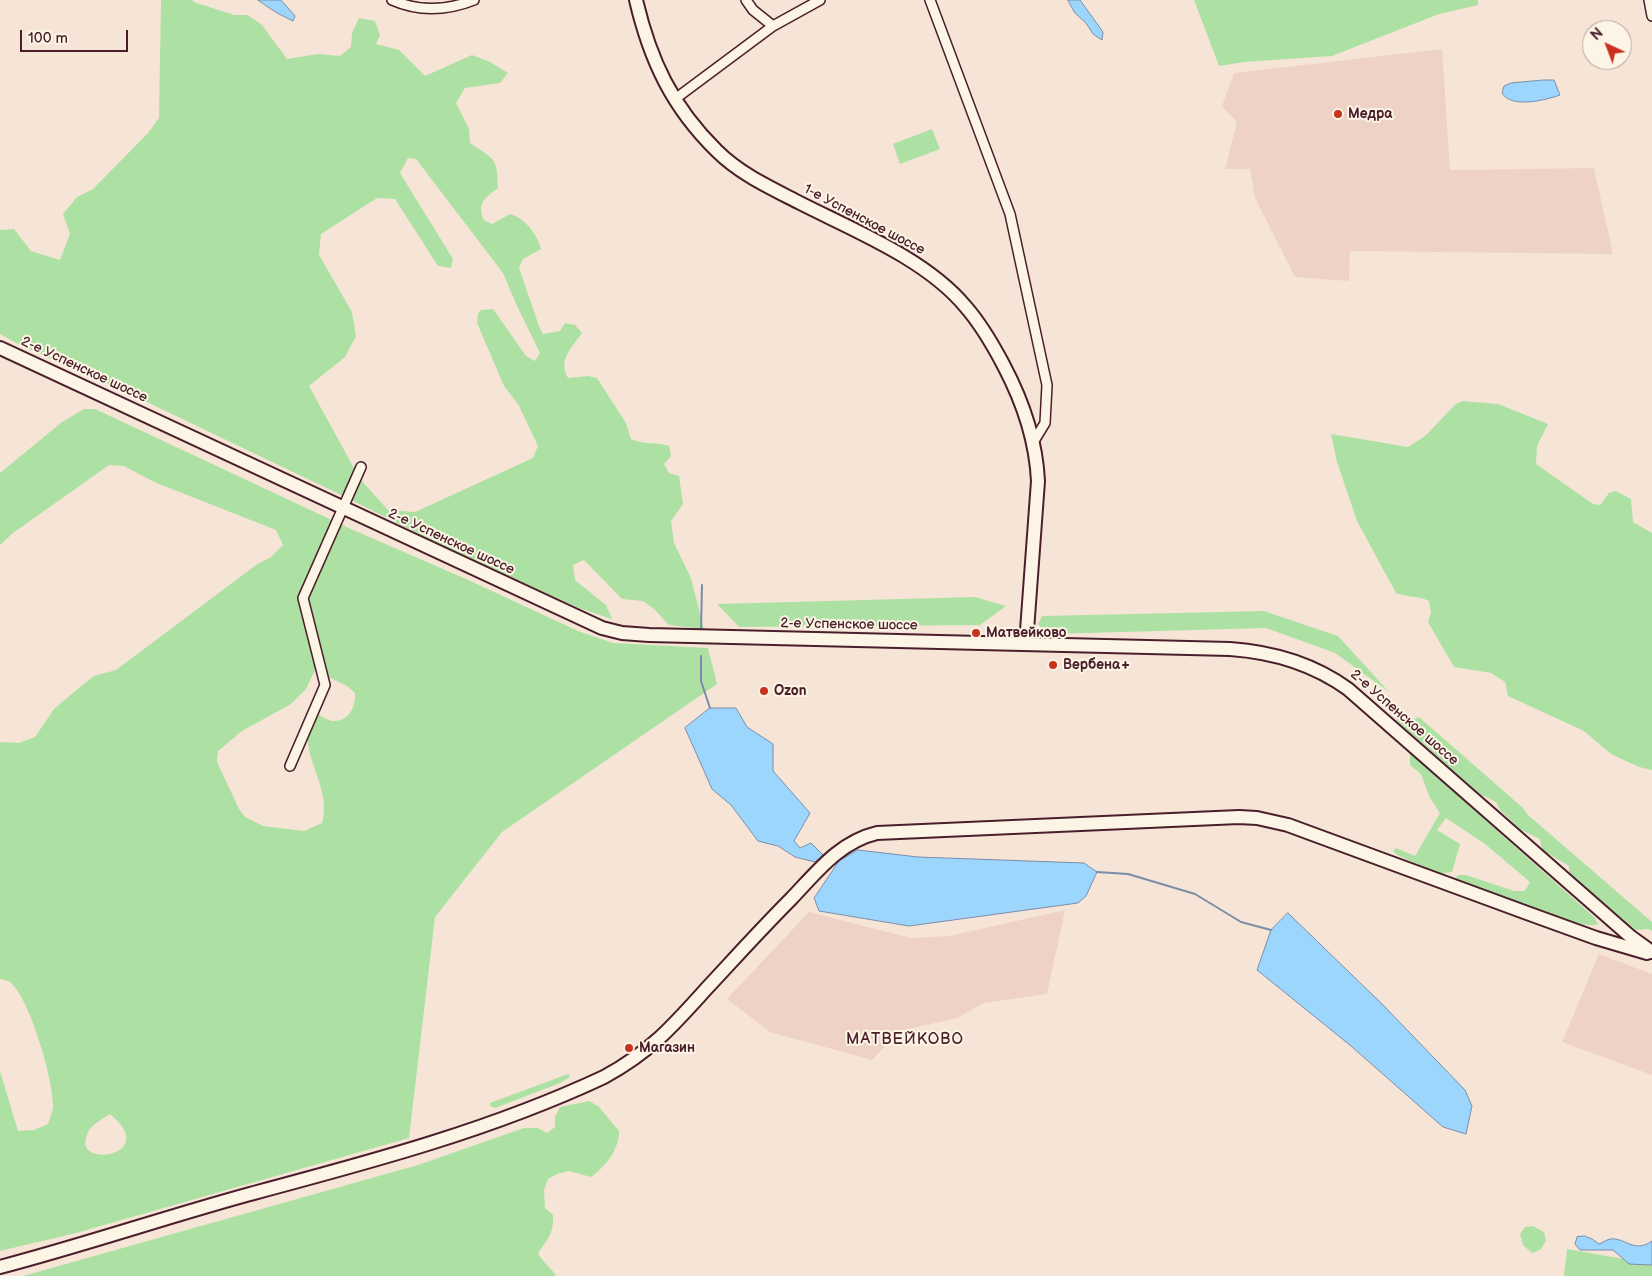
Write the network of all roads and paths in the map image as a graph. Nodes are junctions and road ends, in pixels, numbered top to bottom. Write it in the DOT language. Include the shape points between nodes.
graph roads {
  1 [pos="392,0"];
  2 [pos="474,0"];
  3 [pos="636,0"];
  4 [pos="746,0"];
  5 [pos="820,0"];
  6 [pos="930,0"];
  7 [pos="1649,0"];
  8 [pos="1652,16"];
  9 [pos="773,26"];
  10 [pos="675,99"];
  11 [pos="0,348"];
  12 [pos="1034,441"];
  13 [pos="361,467"];
  14 [pos="343,508"];
  15 [pos="1026,644"];
  16 [pos="290,766"];
  17 [pos="1612,921"];
  18 [pos="1608,941"];
  19 [pos="1652,954"];
  20 [pos="0,1267"];
  1 -- 2 [label="street" via="422,9 441,9"];
  3 -- 10 [label="main road, 1-е Успенское шоссе" via="646,40"];
  4 -- 9 [label="street"];
  5 -- 9 [label="street"];
  6 -- 12 [label="street" via="1010,214 1047,385 1045,423"];
  7 -- 8 [label="street"];
  9 -- 10 [label="street"];
  10 -- 12 [label="main road, 1-е Успенское шоссе" via="717,151 741,171 880,243 919,266 956,296 981,326 1001,360 1014,385"];
  11 -- 14 [label="main road, 2-е Успенское шоссе"];
  12 -- 15 [label="main road, 1-е Успенское шоссе" via="1038,481"];
  13 -- 14 [label="street"];
  14 -- 15 [label="main road, 2-е Успенское шоссе" via="616,632"];
  14 -- 16 [label="street" via="303,598 325,685"];
  15 -- 17 [label="main road, 2-е Успенское шоссе" via="1244,650 1283,656 1315,668 1381,716"];
  17 -- 18 [label="main road" via="1616,932"];
  17 -- 19 [label="main road, 2-е Успенское шоссе"];
  18 -- 19 [label="main road"];
  18 -- 20 [label="main road" via="1330,839 1257,818 884,832 861,838 840,849 663,1036 619,1070 500,1120 406,1152"];
}
